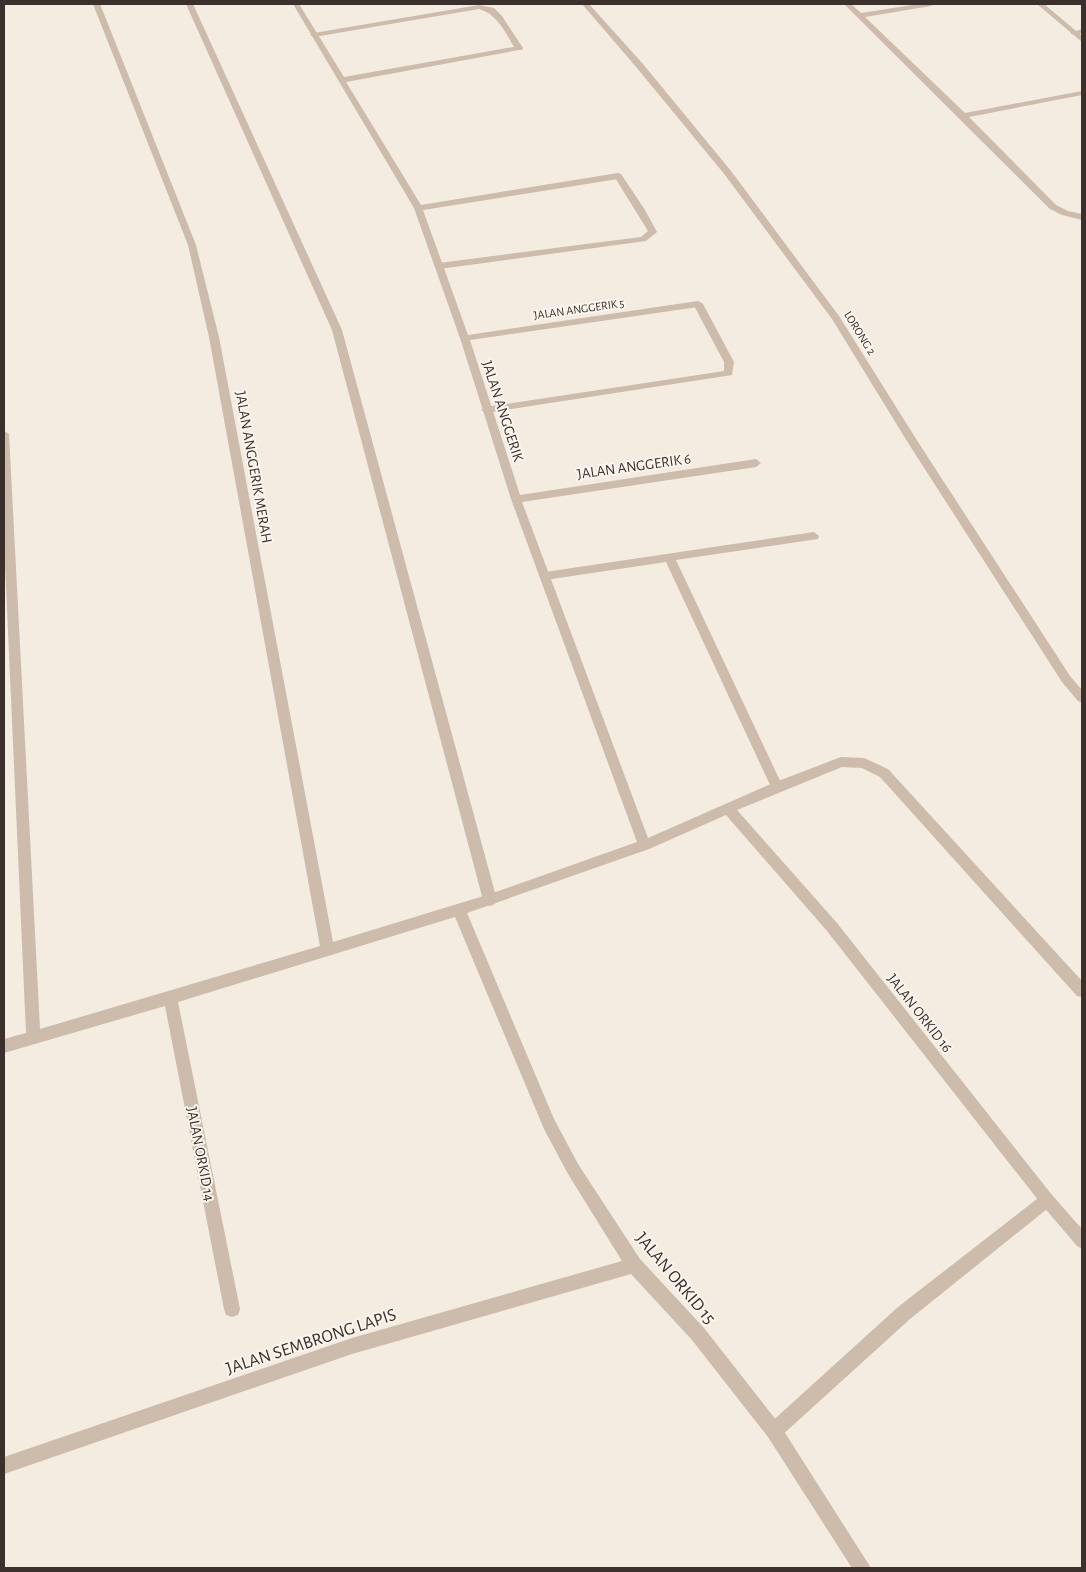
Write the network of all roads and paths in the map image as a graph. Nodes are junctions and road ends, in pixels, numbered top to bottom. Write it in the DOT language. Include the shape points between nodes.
graph roads {
  1 [pos="96,4"];
  2 [pos="189,4"];
  3 [pos="296,4"];
  4 [pos="585,4"];
  5 [pos="847,4"];
  6 [pos="931,4"];
  7 [pos="1040,4"];
  8 [pos="859,16"];
  9 [pos="1082,31"];
  10 [pos="1074,33"];
  11 [pos="314,35"];
  12 [pos="1082,40"];
  13 [pos="342,80"];
  14 [pos="1082,93"];
  15 [pos="963,116"];
  16 [pos="418,208"];
  17 [pos="1082,217"];
  18 [pos="439,266"];
  19 [pos="465,338"];
  20 [pos="486,410"];
  21 [pos="4,434"];
  22 [pos="756,464"];
  23 [pos="516,499"];
  24 [pos="814,536"];
  25 [pos="668,558"];
  26 [pos="545,576"];
  27 [pos="1082,698"];
  28 [pos="777,787"];
  29 [pos="728,809"];
  30 [pos="644,845"];
  31 [pos="490,900"];
  32 [pos="459,910"];
  33 [pos="328,950"];
  34 [pos="1082,991"];
  35 [pos="170,998"];
  36 [pos="33,1037"];
  37 [pos="4,1046"];
  38 [pos="1047,1200"];
  39 [pos="1082,1241"];
  40 [pos="634,1264"];
  41 [pos="232,1309"];
  42 [pos="774,1431"];
  43 [pos="4,1466"];
  44 [pos="862,1568"];
  1 -- 33 [label="street, JALAN ANGGERIK MERAH" via="192,245 212,328"];
  2 -- 31 [label="street" via="337,330"];
  3 -- 11 [label="street, JALAN ANGGERIK"];
  4 -- 27 [label="street, LORONG 2" via="728,173 836,318 1066,679"];
  5 -- 8 [label="street"];
  6 -- 8 [label="street"];
  7 -- 10 [label="street"];
  8 -- 15 [label="street"];
  9 -- 10 [label="street"];
  10 -- 12 [label="street"];
  11 -- 13 [label="street, JALAN ANGGERIK"];
  11 -- 13 [label="street" via="480,7 491,10 499,18 518,48"];
  13 -- 16 [label="street, JALAN ANGGERIK"];
  14 -- 15 [label="street"];
  15 -- 17 [label="street" via="1053,207"];
  16 -- 18 [label="street, JALAN ANGGERIK"];
  16 -- 18 [label="street" via="618,176 653,232 643,239"];
  18 -- 19 [label="street, JALAN ANGGERIK"];
  19 -- 20 [label="street, JALAN ANGGERIK"];
  19 -- 20 [label="street, JALAN ANGGERIK 5" via="698,304 729,362 728,373"];
  20 -- 23 [label="street, JALAN ANGGERIK"];
  21 -- 36 [label="street"];
  22 -- 23 [label="street, JALAN ANGGERIK 6"];
  23 -- 26 [label="street, JALAN ANGGERIK"];
  24 -- 25 [label="street"];
  25 -- 26 [label="street"];
  25 -- 28 [label="street"];
  26 -- 30 [label="street, JALAN ANGGERIK"];
  28 -- 29 [label="street"];
  28 -- 34 [label="street" via="841,762 864,763 884,773"];
  29 -- 30 [label="street"];
  29 -- 38 [label="street, JALAN ORKID 16" via="832,927"];
  30 -- 31 [label="street"];
  31 -- 32 [label="street"];
  32 -- 33 [label="street"];
  32 -- 40 [label="street, JALAN ORKID 15" via="549,1124 572,1169"];
  33 -- 35 [label="street"];
  35 -- 36 [label="street"];
  35 -- 41 [label="street, JALAN ORKID 14"];
  36 -- 37 [label="street"];
  38 -- 39 [label="street, JALAN ORKID 16"];
  38 -- 42 [label="street" via="904,1313"];
  40 -- 42 [label="street, JALAN ORKID 15" via="698,1334"];
  40 -- 43 [label="street, JALAN SEMBRONG LAPIS" via="352,1346"];
  42 -- 44 [label="street, JALAN ORKID 15"];
}
